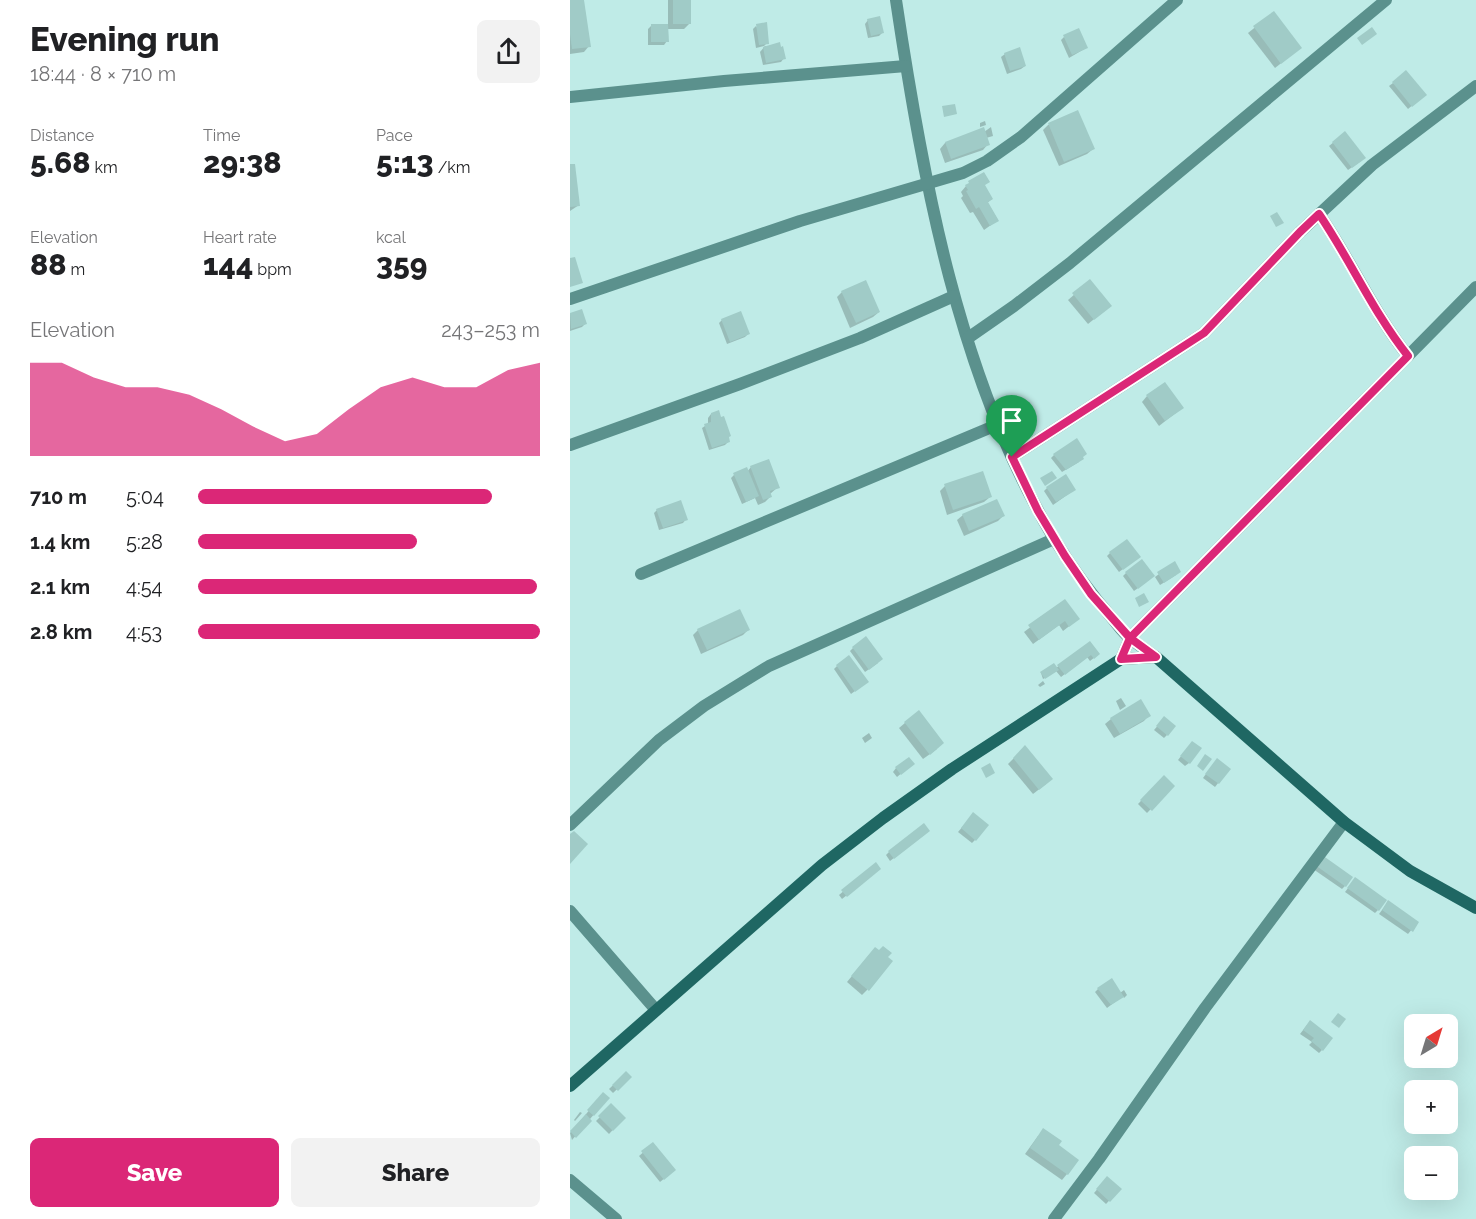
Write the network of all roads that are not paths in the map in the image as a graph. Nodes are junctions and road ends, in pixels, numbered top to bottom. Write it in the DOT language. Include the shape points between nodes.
graph roads {
  1 [pos="896,0"];
  2 [pos="1177,0"];
  3 [pos="1386,0"];
  4 [pos="906,66"];
  5 [pos="1476,86"];
  6 [pos="570,97"];
  7 [pos="927,185"];
  8 [pos="1319,214"];
  9 [pos="1476,287"];
  10 [pos="954,296"];
  11 [pos="570,299"];
  12 [pos="968,338"];
  13 [pos="1408,356"];
  14 [pos="999,424"];
  15 [pos="570,445"];
  16 [pos="1012,457"];
  17 [pos="1054,539"];
  18 [pos="641,574"];
  19 [pos="1130,638"];
  20 [pos="1156,657"];
  21 [pos="1121,659"];
  22 [pos="1344,822"];
  23 [pos="570,825"];
  24 [pos="1476,908"];
  25 [pos="570,911"];
  26 [pos="656,1010"];
  27 [pos="570,1086"];
  28 [pos="570,1180"];
  29 [pos="616,1219"];
  30 [pos="1054,1219"];
  1 -- 4 [label="street"];
  2 -- 7 [label="street" via="1020,137 963,173"];
  3 -- 12 [label="street" via="1079,256"];
  4 -- 6 [label="street"];
  4 -- 7 [label="street"];
  5 -- 8 [label="street" via="1372,165"];
  7 -- 10 [label="street"];
  7 -- 11 [label="street" via="800,221"];
  8 -- 13 [label="street" via="1387,330"];
  8 -- 16 [label="street" via="1204,333"];
  9 -- 13 [label="street"];
  10 -- 12 [label="street"];
  10 -- 15 [label="street" via="860,338"];
  12 -- 14 [label="street"];
  13 -- 19 [label="street"];
  14 -- 16 [label="street"];
  14 -- 18 [label="street"];
  16 -- 17 [label="street"];
  17 -- 19 [label="street" via="1091,594"];
  17 -- 23 [label="street" via="770,666 704,706 659,740"];
  19 -- 20 [label="street"];
  19 -- 21 [label="street"];
  20 -- 21 [label="street"];
  20 -- 22 [label="street"];
  21 -- 26 [label="street" via="952,768 883,818 822,865"];
  22 -- 24 [label="street" via="1410,870"];
  22 -- 30 [label="street"];
  25 -- 26 [label="street"];
  26 -- 27 [label="street"];
  28 -- 29 [label="street"];
}
